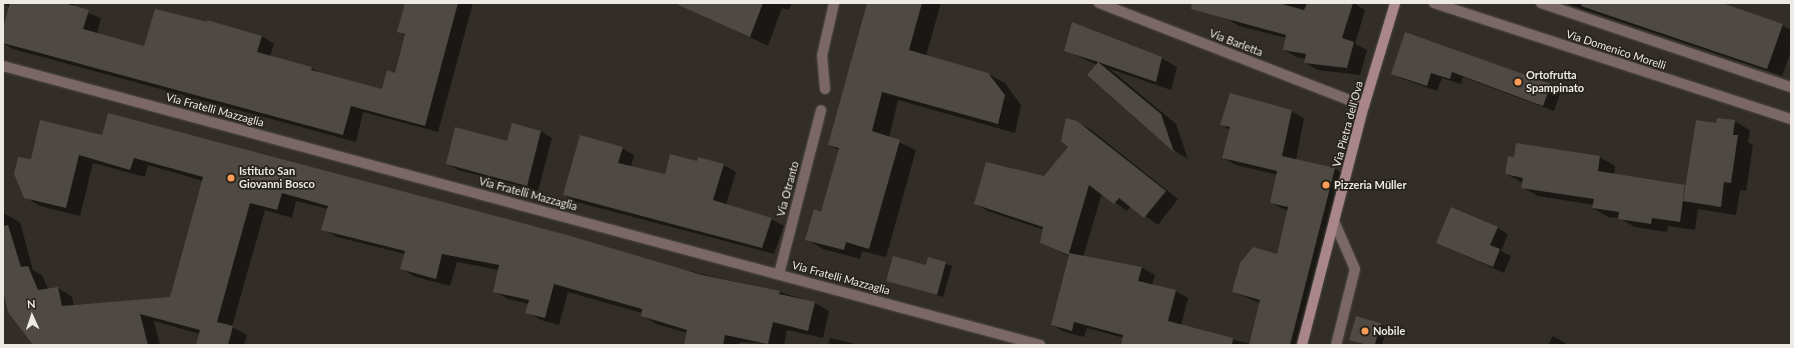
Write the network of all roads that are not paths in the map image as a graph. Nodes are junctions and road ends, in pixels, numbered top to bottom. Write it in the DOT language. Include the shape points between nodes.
graph roads {
  1 [pos="834,3"];
  2 [pos="1099,3"];
  3 [pos="1396,3"];
  4 [pos="1434,3"];
  5 [pos="1541,3"];
  6 [pos="5,69"];
  7 [pos="1791,88"];
  8 [pos="825,89"];
  9 [pos="1364,106"];
  10 [pos="821,110"];
  11 [pos="1791,119"];
  12 [pos="1334,222"];
  13 [pos="779,274"];
  14 [pos="1040,345"];
  15 [pos="1302,345"];
  16 [pos="1336,345"];
  1 -- 8 [label="street" via="822,56"];
  2 -- 9 [label="street, Via Barletta"];
  3 -- 9 [label="main road, Via Pietra dell'Ova"];
  4 -- 11 [label="street, Via Domenico Morelli"];
  5 -- 7 [label="street"];
  6 -- 13 [label="street, Via Fratelli Mazzaglia"];
  9 -- 12 [label="main road, Via Pietra dell'Ova"];
  10 -- 13 [label="street, Via Otranto"];
  12 -- 15 [label="main road, Via Pietra dell'Ova"];
  12 -- 16 [label="street" via="1355,269"];
  13 -- 14 [label="street, Via Fratelli Mazzaglia"];
}
